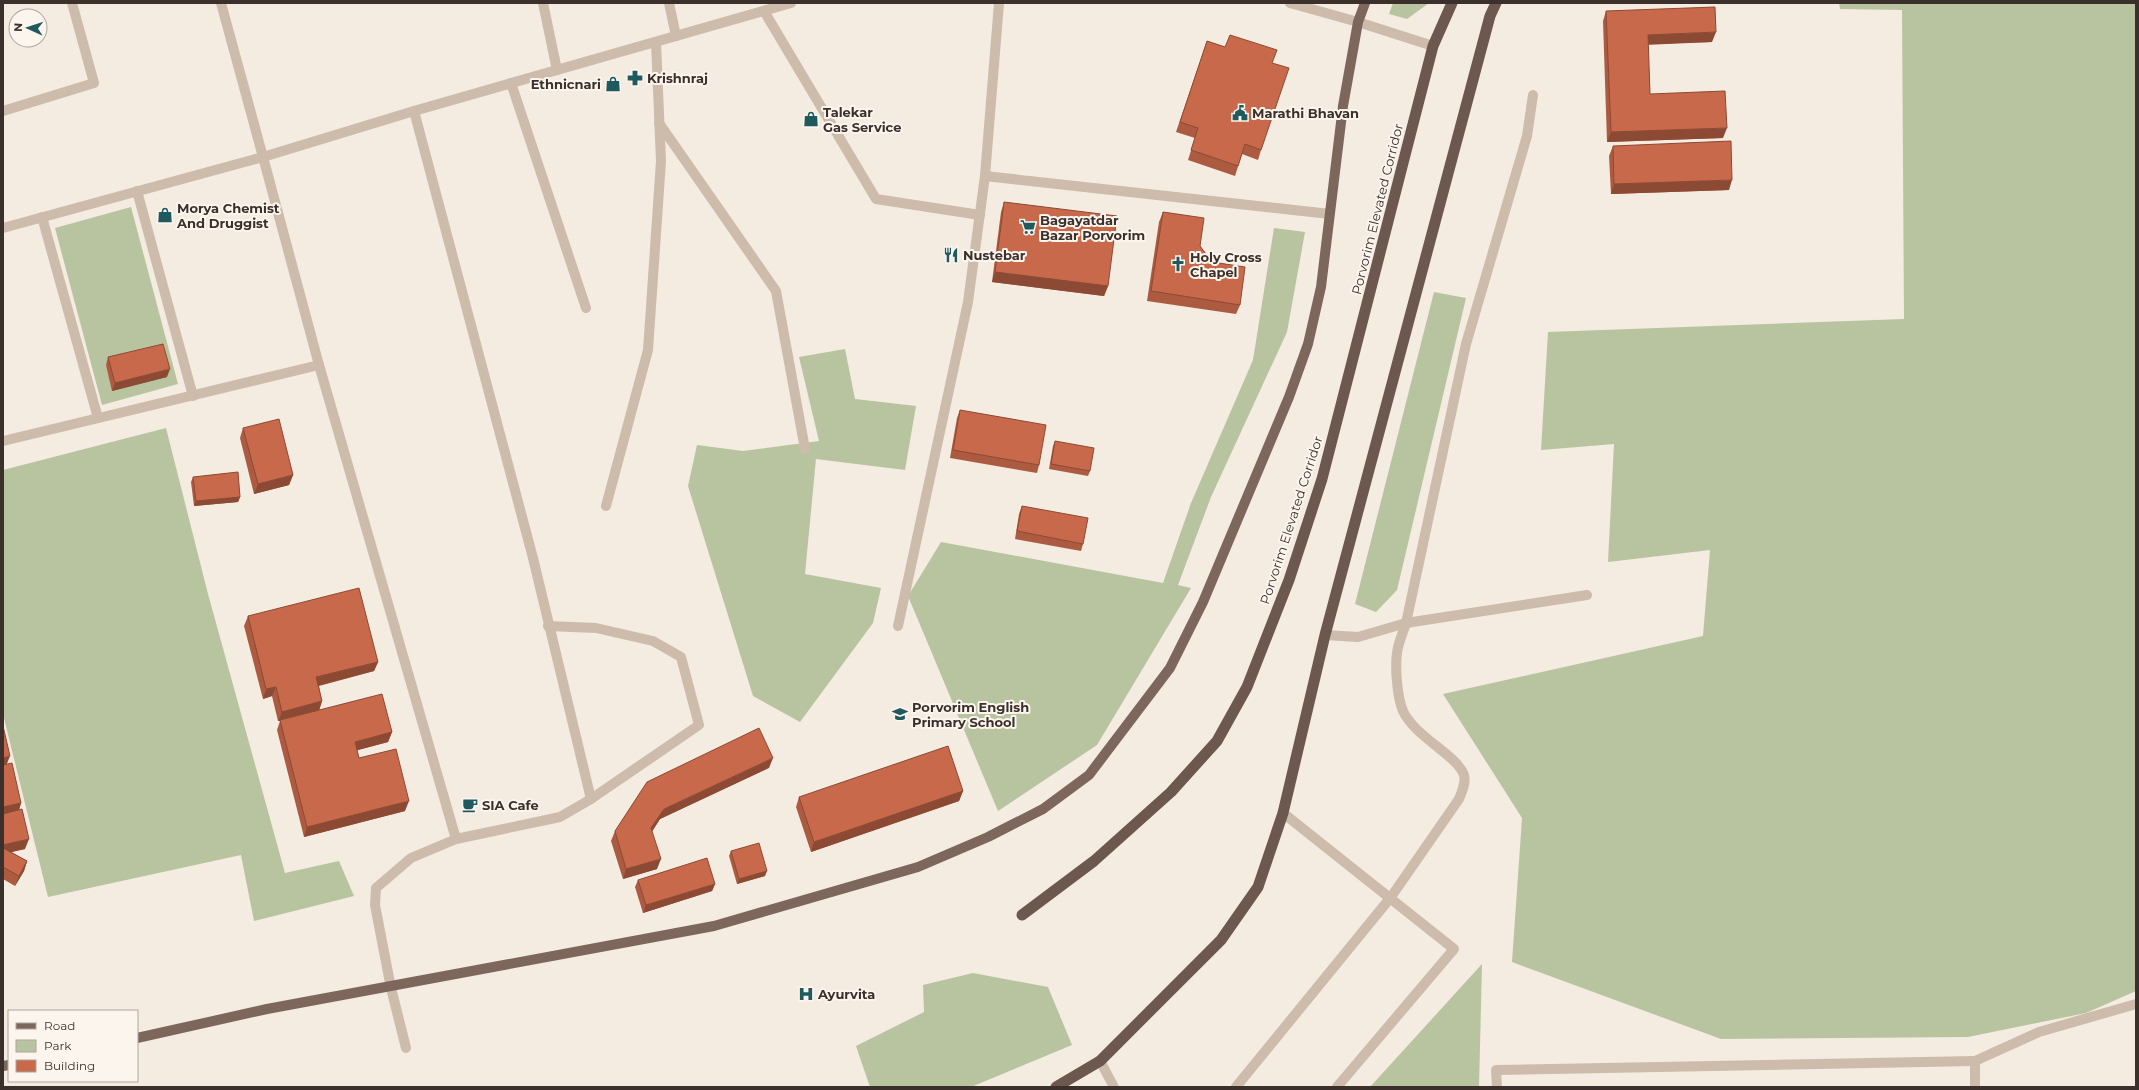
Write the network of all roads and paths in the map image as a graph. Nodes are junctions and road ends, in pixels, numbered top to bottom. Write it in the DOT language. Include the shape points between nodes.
graph roads {
  1 [pos="72,3"];
  2 [pos="221,3"];
  3 [pos="543,3"];
  4 [pos="669,3"];
  5 [pos="791,3"];
  6 [pos="999,3"];
  7 [pos="1290,3"];
  8 [pos="1365,3"];
  9 [pos="1452,3"];
  10 [pos="1496,3"];
  11 [pos="764,11"];
  12 [pos="1358,22"];
  13 [pos="676,36"];
  14 [pos="656,42"];
  15 [pos="1433,46"];
  16 [pos="557,70"];
  17 [pos="511,83"];
  18 [pos="1533,95"];
  19 [pos="3,111"];
  20 [pos="414,111"];
  21 [pos="659,123"];
  22 [pos="263,156"];
  23 [pos="985,176"];
  24 [pos="137,191"];
  25 [pos="1330,214"];
  26 [pos="980,215"];
  27 [pos="42,217"];
  28 [pos="3,228"];
  29 [pos="586,308"];
  30 [pos="319,365"];
  31 [pos="193,396"];
  32 [pos="98,418"];
  33 [pos="3,441"];
  34 [pos="805,449"];
  35 [pos="606,506"];
  36 [pos="1586,595"];
  37 [pos="1406,623"];
  38 [pos="548,626"];
  39 [pos="898,626"];
  40 [pos="1324,635"];
  41 [pos="591,799"];
  42 [pos="1283,813"];
  43 [pos="456,839"];
  44 [pos="1391,897"];
  45 [pos="1022,915"];
  46 [pos="391,988"];
  47 [pos="2136,1004"];
  48 [pos="138,1038"];
  49 [pos="406,1048"];
  50 [pos="1975,1061"];
  51 [pos="1100,1062"];
  52 [pos="1056,1087"];
  53 [pos="1114,1087"];
  54 [pos="1236,1087"];
  55 [pos="1337,1087"];
  56 [pos="1497,1087"];
  57 [pos="1975,1087"];
  1 -- 19 [label="street" via="94,84"];
  2 -- 22 [label="street"];
  3 -- 16 [label="street"];
  4 -- 13 [label="street"];
  5 -- 11 [label="street"];
  6 -- 23 [label="street"];
  7 -- 12 [label="street"];
  8 -- 12 [label="main road"];
  9 -- 15 [label="highway, Porvorim Elevated Corridor"];
  10 -- 40 [label="highway" via="1490,16"];
  11 -- 13 [label="street"];
  11 -- 26 [label="street" via="876,199"];
  12 -- 15 [label="street"];
  12 -- 25 [label="main road" via="1343,106"];
  13 -- 14 [label="street"];
  14 -- 16 [label="street"];
  14 -- 21 [label="street"];
  15 -- 45 [label="highway, Porvorim Elevated Corridor" via="1322,479 1289,580 1247,687 1217,741 1171,792 1094,861"];
  16 -- 17 [label="street"];
  17 -- 20 [label="street"];
  17 -- 29 [label="street"];
  18 -- 37 [label="street" via="1527,136 1466,344"];
  20 -- 22 [label="street"];
  20 -- 38 [label="street" via="533,558"];
  21 -- 34 [label="street" via="776,291"];
  21 -- 35 [label="street" via="661,161 648,350"];
  22 -- 24 [label="street"];
  22 -- 30 [label="street"];
  23 -- 25 [label="street"];
  23 -- 26 [label="street"];
  24 -- 27 [label="street"];
  24 -- 31 [label="street"];
  25 -- 46 [label="main road" via="1322,287 1308,344 1289,397 1203,602 1170,668 1089,775 1043,809 988,837 918,867 714,926"];
  26 -- 39 [label="street" via="968,302"];
  27 -- 28 [label="street"];
  27 -- 32 [label="street"];
  30 -- 31 [label="street"];
  30 -- 43 [label="street"];
  31 -- 32 [label="street"];
  32 -- 33 [label="street"];
  36 -- 37 [label="street"];
  37 -- 40 [label="street" via="1358,637"];
  37 -- 44 [label="street" via="1397,653 1397,683 1402,710 1415,729 1456,764 1464,776 1459,799"];
  38 -- 41 [label="street"];
  38 -- 41 [label="street" via="604,629 653,641 681,657 699,725"];
  40 -- 42 [label="highway"];
  41 -- 43 [label="street" via="560,817"];
  42 -- 44 [label="street"];
  42 -- 51 [label="highway" via="1258,887 1221,940"];
  43 -- 46 [label="street" via="411,858 376,888 375,905"];
  44 -- 54 [label="street"];
  44 -- 55 [label="street" via="1454,949"];
  46 -- 48 [label="main road" via="267,1009"];
  46 -- 49 [label="street"];
  47 -- 50 [label="street" via="2039,1032"];
  50 -- 56 [label="street" via="1496,1070"];
  50 -- 57 [label="street"];
  51 -- 52 [label="highway"];
  51 -- 53 [label="street"];
}
